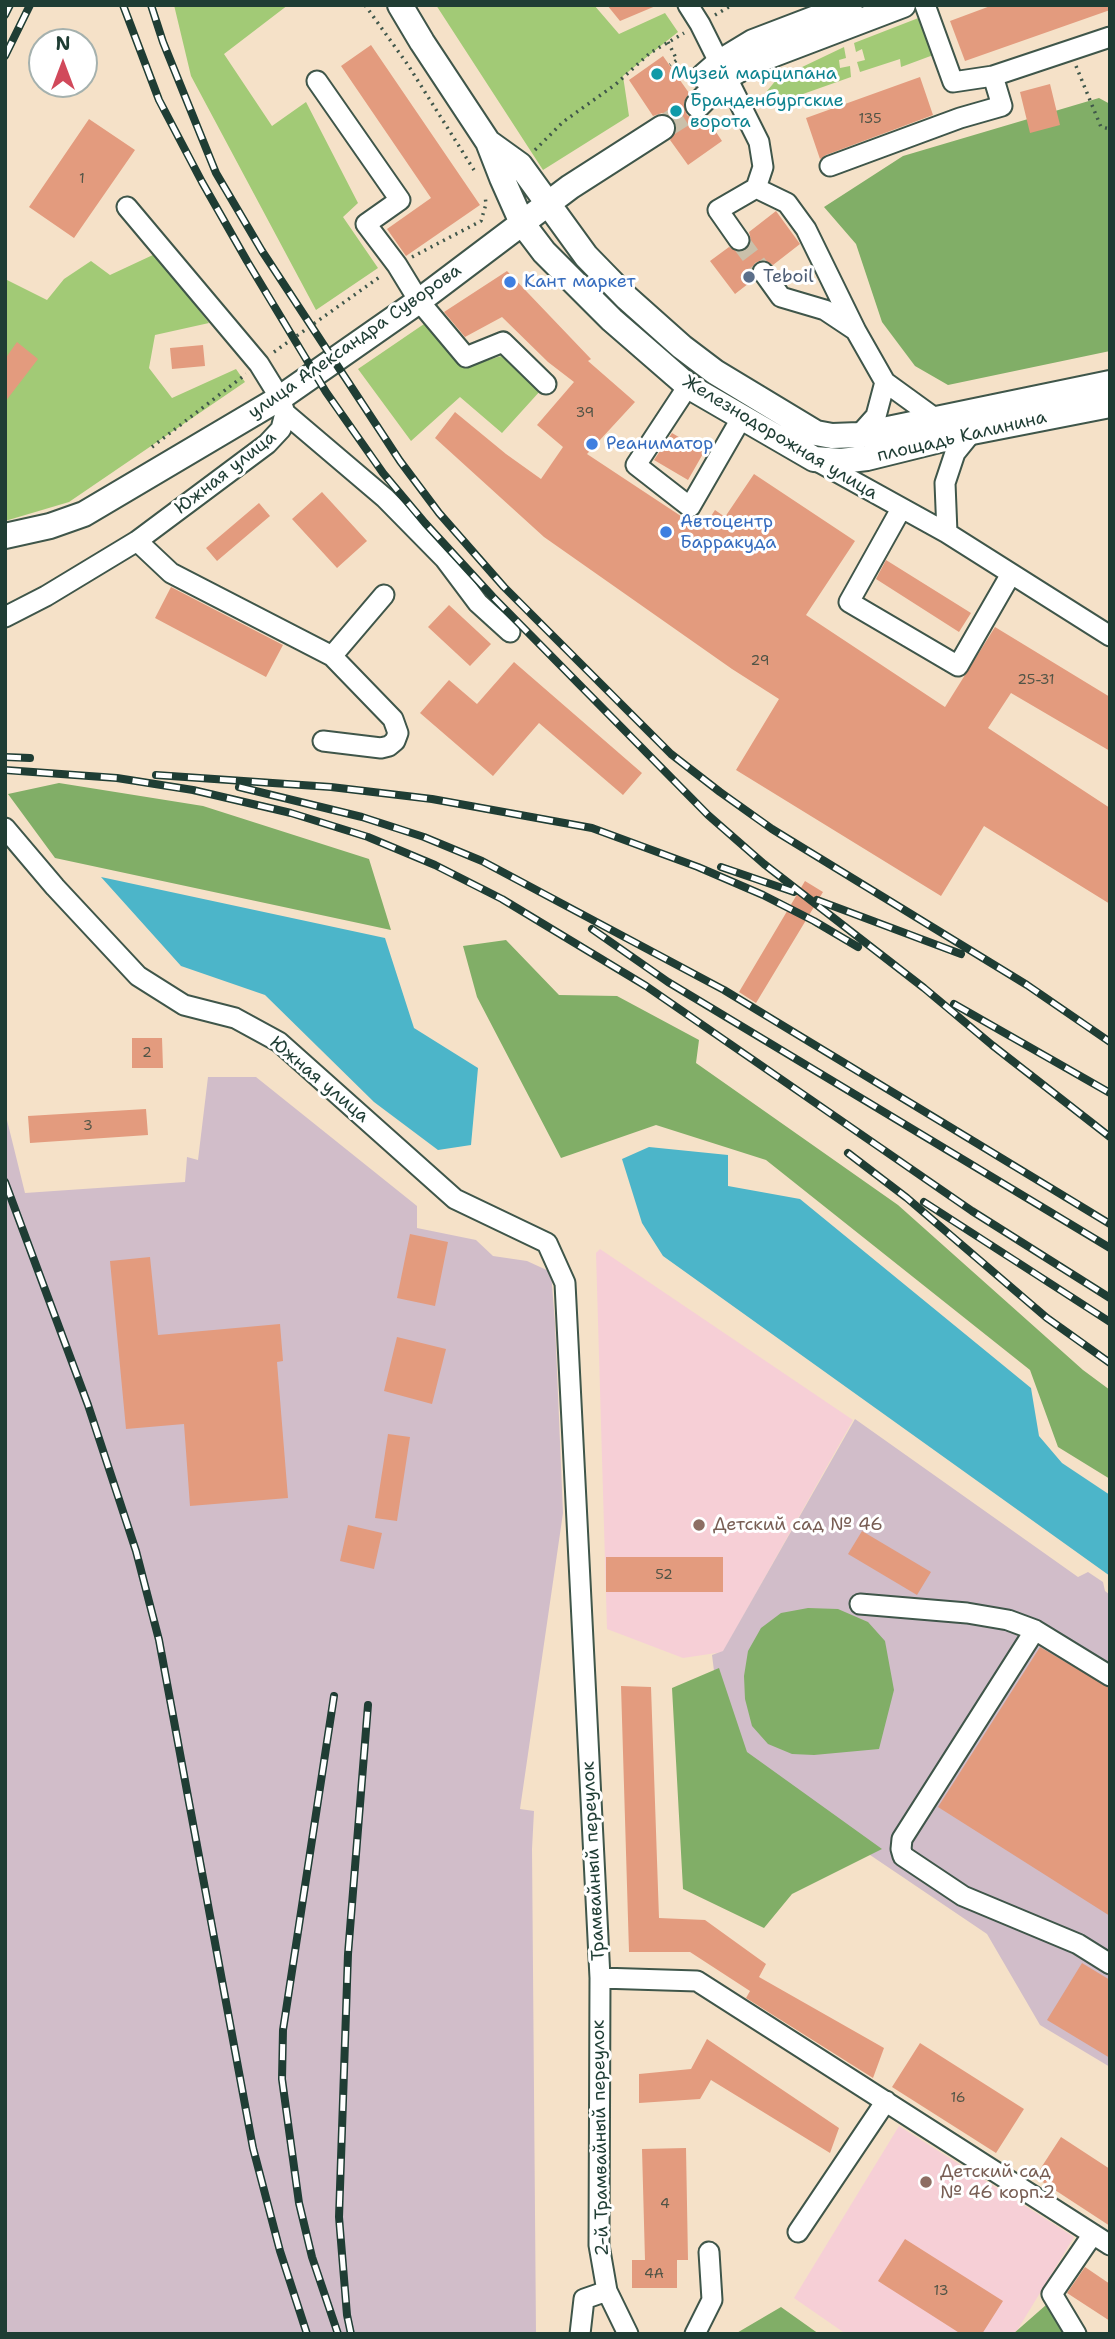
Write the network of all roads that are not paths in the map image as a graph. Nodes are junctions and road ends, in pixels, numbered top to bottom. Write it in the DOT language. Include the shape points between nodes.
graph roads {
  1 [pos="400,5"];
  2 [pos="688,5"];
  3 [pos="850,5"];
  4 [pos="903,5"];
  5 [pos="925,5"];
  6 [pos="1110,37"];
  7 [pos="723,70"];
  8 [pos="993,76"];
  9 [pos="317,81"];
  10 [pos="693,98"];
  11 [pos="657,122"];
  12 [pos="488,142"];
  13 [pos="830,166"];
  14 [pos="756,188"];
  15 [pos="547,205"];
  16 [pos="127,207"];
  17 [pos="522,223"];
  18 [pos="739,240"];
  19 [pos="763,272"];
  20 [pos="419,301"];
  21 [pos="856,331"];
  22 [pos="885,382"];
  23 [pos="1110,383"];
  24 [pos="546,384"];
  25 [pos="688,386"];
  26 [pos="282,405"];
  27 [pos="1110,405"];
  28 [pos="742,417"];
  29 [pos="936,419"];
  30 [pos="972,432"];
  31 [pos="816,433"];
  32 [pos="859,435"];
  33 [pos="814,459"];
  34 [pos="901,509"];
  35 [pos="947,533"];
  36 [pos="5,536"];
  37 [pos="137,541"];
  38 [pos="1011,574"];
  39 [pos="384,595"];
  40 [pos="5,617"];
  41 [pos="510,632"];
  42 [pos="1110,636"];
  43 [pos="332,656"];
  44 [pos="323,741"];
  45 [pos="5,828"];
  46 [pos="565,1283"];
  47 [pos="860,1604"];
  48 [pos="1035,1630"];
  49 [pos="1110,1676"];
  50 [pos="1110,1964"];
  51 [pos="600,1978"];
  52 [pos="886,2101"];
  53 [pos="798,2232"];
  54 [pos="1093,2234"];
  55 [pos="1110,2245"];
  56 [pos="709,2252"];
  57 [pos="607,2291"];
  58 [pos="580,2334"];
  59 [pos="628,2334"];
  60 [pos="695,2334"];
  61 [pos="1076,2334"];
  1 -- 12 [label="main road, Железнодорожная улица"];
  2 -- 7 [label="street"];
  3 -- 7 [label="main road" via="753,42"];
  4 -- 7 [label="main road"];
  5 -- 8 [label="street" via="953,82"];
  6 -- 8 [label="street"];
  7 -- 10 [label="main road"];
  7 -- 14 [label="street" via="759,142 763,167"];
  8 -- 13 [label="street" via="1002,106"];
  9 -- 20 [label="street" via="400,200 366,224"];
  11 -- 15 [label="main road, улица Александра Суворова" via="577,164"];
  12 -- 15 [label="main road, Железнодорожная улица" via="520,165"];
  12 -- 17 [label="main road, Железнодорожная улица"];
  14 -- 18 [label="street" via="718,210"];
  14 -- 21 [label="street" via="787,203 806,229"];
  15 -- 17 [label="main road, улица Александра Суворова"];
  15 -- 31 [label="main road, Железнодорожная улица" via="586,256 682,347"];
  16 -- 26 [label="street" via="259,364"];
  17 -- 20 [label="main road, улица Александра Суворова"];
  17 -- 25 [label="main road, Железнодорожная улица" via="544,252 612,320"];
  19 -- 21 [label="street" via="781,297 825,310"];
  20 -- 24 [label="street" via="466,356 503,342"];
  20 -- 26 [label="main road, улица Александра Суворова"];
  21 -- 22 [label="street"];
  22 -- 29 [label="street"];
  22 -- 32 [label="street" via="876,416"];
  23 -- 29 [label="main road, площадь Калинина"];
  25 -- 28 [label="main road, Железнодорожная улица"];
  25 -- 28 [label="street" via="636,465 690,507"];
  26 -- 36 [label="main road, улица Александра Суворова" via="84,514"];
  26 -- 37 [label="street, Южная улица" via="281,429 267,444"];
  26 -- 41 [label="street" via="385,498 445,559 478,603"];
  27 -- 30 [label="main road, площадь Калинина"];
  28 -- 33 [label="main road, Железнодорожная улица"];
  29 -- 32 [label="main road, площадь Калинина"];
  30 -- 33 [label="main road, площадь Калинина" via="867,458"];
  30 -- 35 [label="street" via="955,453 945,483"];
  31 -- 32 [label="main road, площадь Калинина"];
  33 -- 34 [label="street, Железнодорожная улица"];
  34 -- 35 [label="street, Железнодорожная улица"];
  34 -- 38 [label="street" via="849,602 947,660 958,666"];
  35 -- 38 [label="street, Железнодорожная улица"];
  37 -- 40 [label="street, Южная улица"];
  37 -- 43 [label="street" via="171,573"];
  38 -- 42 [label="street, Железнодорожная улица"];
  39 -- 43 [label="street"];
  43 -- 44 [label="street" via="393,719 398,733 390,746 381,748"];
  45 -- 46 [label="street, Южная улица" via="138,976 184,1004 235,1018 279,1042 455,1199 547,1243"];
  46 -- 51 [label="street, Трамвайный переулок"];
  47 -- 48 [label="street" via="967,1613"];
  48 -- 49 [label="street"];
  48 -- 50 [label="street" via="902,1839 901,1849 904,1856 963,1896 1078,1944"];
  51 -- 52 [label="street, Трамвайный переулок" via="697,1981"];
  51 -- 57 [label="street, 2-й Трамвайный переулок" via="599,2245"];
  52 -- 53 [label="street"];
  52 -- 54 [label="street, Трамвайный переулок"];
  54 -- 55 [label="street, Трамвайный переулок"];
  54 -- 61 [label="street" via="1052,2294"];
  56 -- 60 [label="street" via="712,2300"];
  57 -- 58 [label="street" via="584,2299"];
  57 -- 59 [label="street, 2-й Трамвайный переулок"];
}
